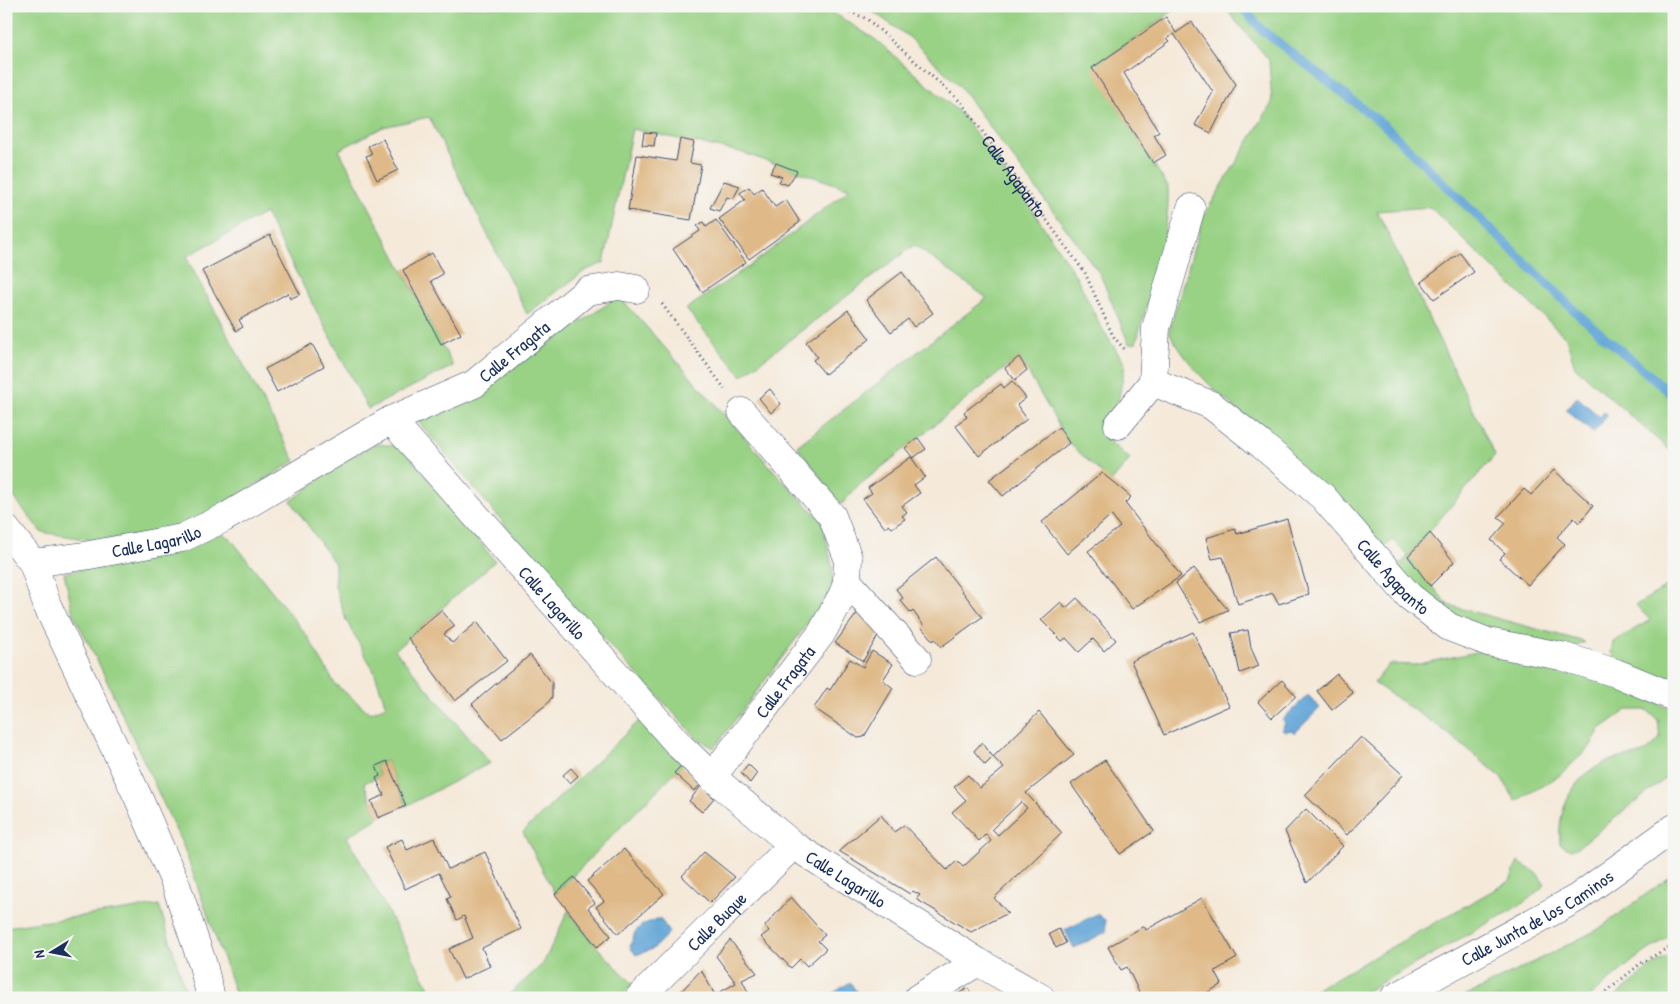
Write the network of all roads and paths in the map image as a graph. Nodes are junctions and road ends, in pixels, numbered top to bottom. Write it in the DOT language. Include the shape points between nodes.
graph roads {
  1 [pos="836,6"];
  2 [pos="1191,208"];
  3 [pos="636,289"];
  4 [pos="1154,382"];
  5 [pos="742,412"];
  6 [pos="390,420"];
  7 [pos="1118,425"];
  8 [pos="6,529"];
  9 [pos="34,563"];
  10 [pos="847,581"];
  11 [pos="917,659"];
  12 [pos="1674,697"];
  13 [pos="712,777"];
  14 [pos="1674,828"];
  15 [pos="793,845"];
  16 [pos="1674,944"];
  17 [pos="978,962"];
  18 [pos="211,998"];
  19 [pos="640,998"];
  20 [pos="918,998"];
  21 [pos="1041,998"];
  22 [pos="1394,998"];
  23 [pos="1599,998"];
  1 -- 4 [label="path, Calle Agapanto" via="867,19 961,102 1085,274 1113,336"];
  2 -- 4 [label="street" via="1156,328"];
  3 -- 5 [label="path" via="653,295 672,315"];
  3 -- 6 [label="street, Calle Fragata" via="619,286 587,291 474,384"];
  4 -- 7 [label="street"];
  4 -- 12 [label="street, Calle Agapanto" via="1211,404 1262,445 1323,497 1409,596 1449,627 1488,642 1561,656 1616,673"];
  5 -- 10 [label="street, Calle Fragata" via="832,516 848,558"];
  6 -- 9 [label="street, Calle Lagarillo" via="232,513 182,538"];
  6 -- 13 [label="street, Calle Lagarillo" via="681,747"];
  8 -- 9 [label="street"];
  9 -- 18 [label="street" via="47,605 176,885"];
  10 -- 11 [label="street"];
  10 -- 13 [label="street, Calle Fragata" via="821,634"];
  13 -- 15 [label="street, Calle Lagarillo"];
  14 -- 22 [label="street, Calle Junta de los Caminos" via="1577,898"];
  15 -- 17 [label="street, Calle Lagarillo"];
  15 -- 19 [label="street, Calle Buque"];
  16 -- 23 [label="path" via="1640,964"];
  17 -- 20 [label="street"];
  17 -- 21 [label="street, Calle Lagarillo"];
}
